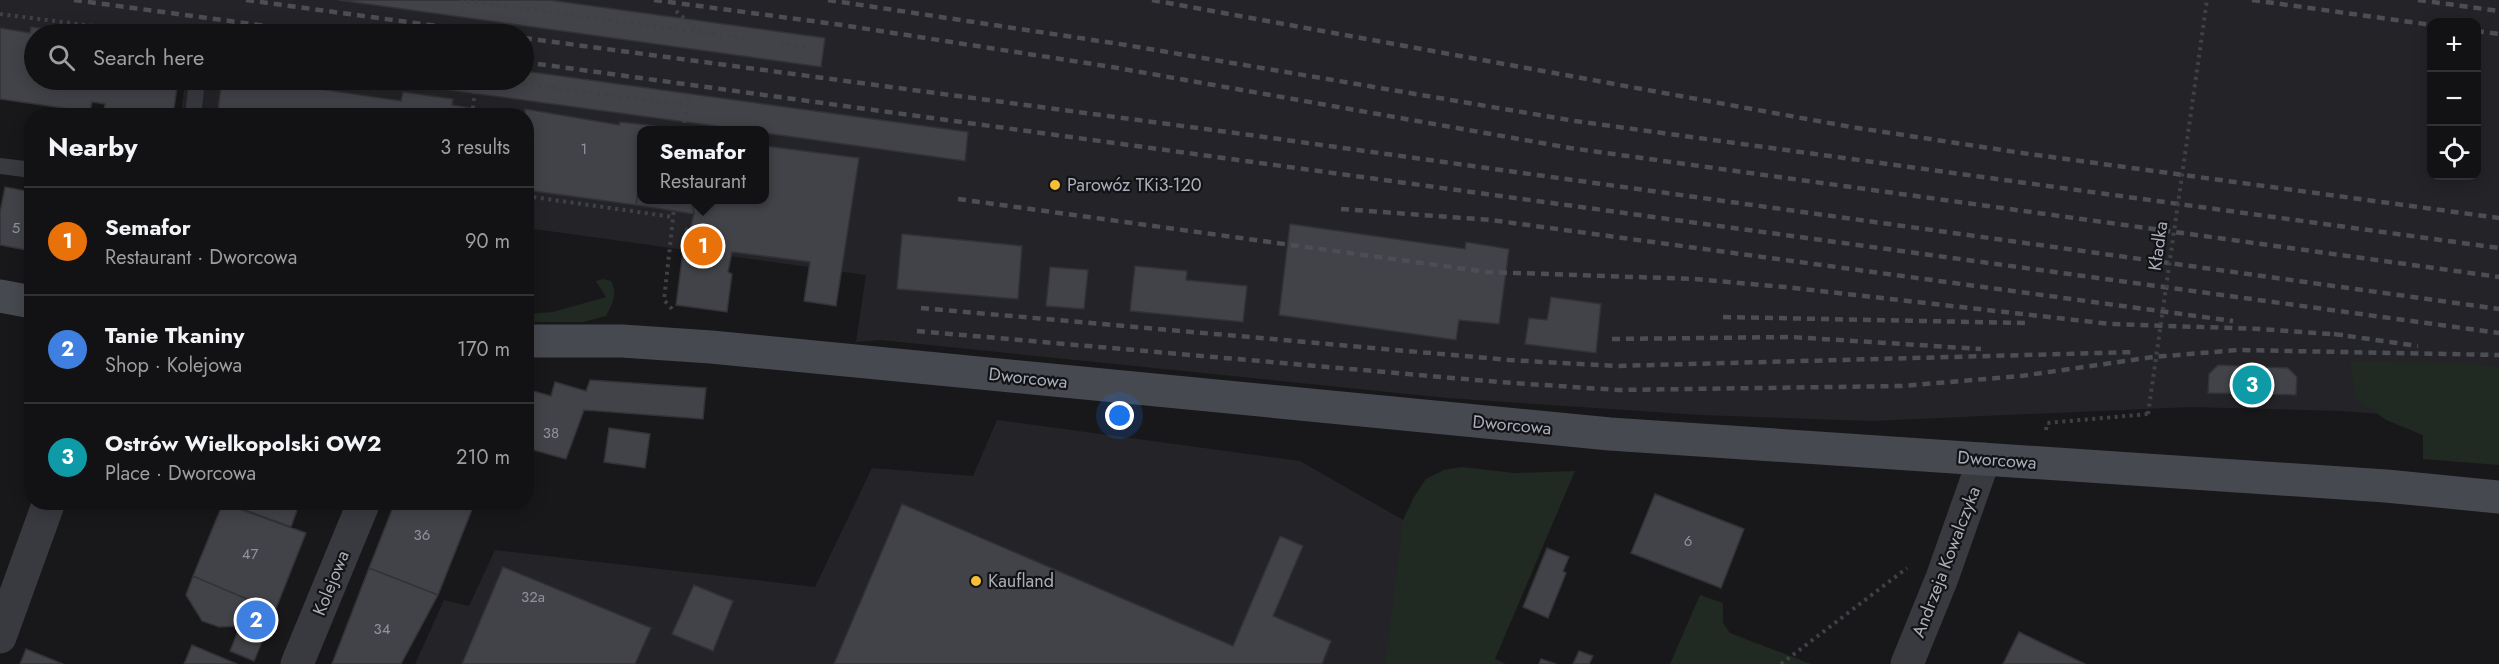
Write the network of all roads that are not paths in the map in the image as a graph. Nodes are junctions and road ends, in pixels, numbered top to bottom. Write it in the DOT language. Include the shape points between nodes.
graph roads {
  1 [pos="196,90"];
  2 [pos="194,108"];
  3 [pos="0,166"];
  4 [pos="24,169"];
  5 [pos="0,296"];
  6 [pos="24,300"];
  7 [pos="534,341"];
  8 [pos="1984,459"];
  9 [pos="2499,497"];
  10 [pos="46,510"];
  11 [pos="361,510"];
  12 [pos="0,637"];
  13 [pos="297,664"];
  14 [pos="1907,664"];
  1 -- 2 [label="lane"];
  3 -- 4 [label="lane"];
  5 -- 6 [label="main road"];
  7 -- 8 [label="main road, Dworcowa" via="711,347 1610,434"];
  8 -- 9 [label="main road, Dworcowa"];
  8 -- 14 [label="street, Andrzeja Kowalczyka"];
  10 -- 12 [label="street"];
  11 -- 13 [label="street, Kolejowa"];
}
